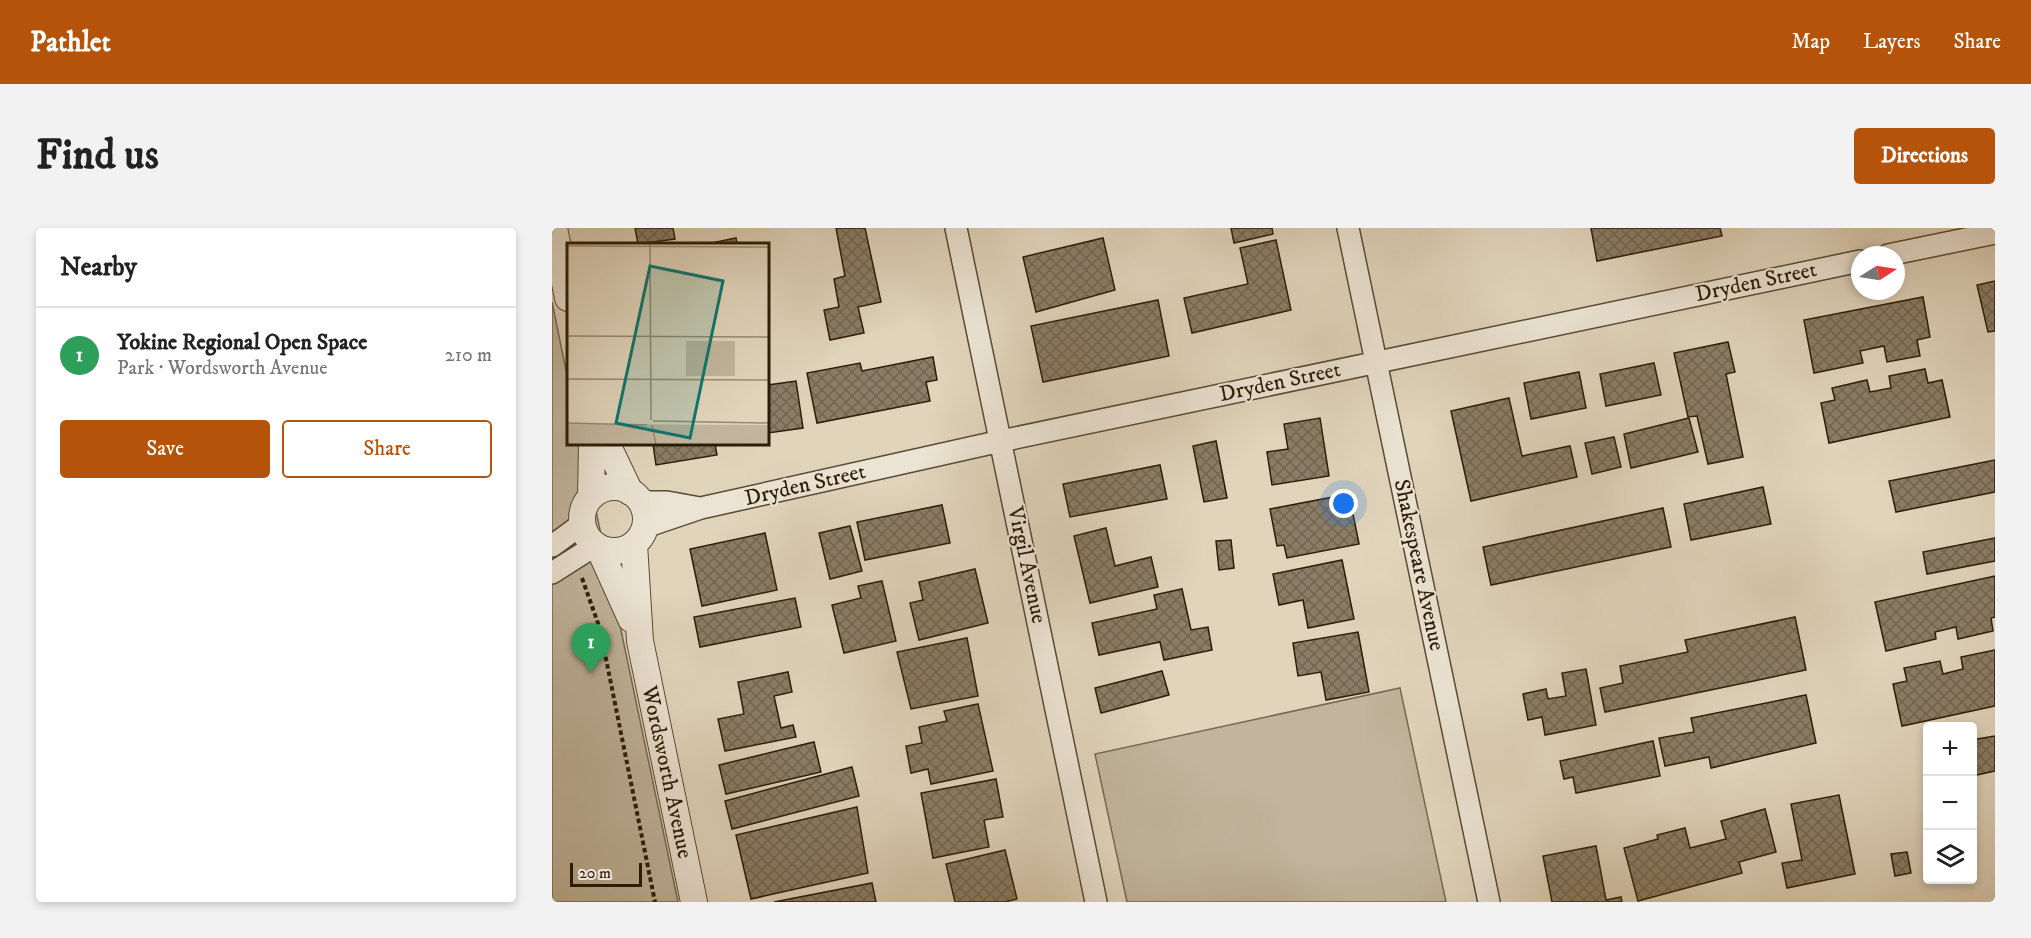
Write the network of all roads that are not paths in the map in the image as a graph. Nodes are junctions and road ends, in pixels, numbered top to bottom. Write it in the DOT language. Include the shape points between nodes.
graph roads {
  1 [pos="554,228"];
  2 [pos="956,228"];
  3 [pos="1347,228"];
  4 [pos="1995,233"];
  5 [pos="1905,252"];
  6 [pos="1851,263"];
  7 [pos="567,293"];
  8 [pos="1376,361"];
  9 [pos="1001,441"];
  10 [pos="592,446"];
  11 [pos="608,446"];
  12 [pos="591,497"];
  13 [pos="636,497"];
  14 [pos="701,508"];
  15 [pos="582,524"];
  16 [pos="639,536"];
  17 [pos="552,546"];
  18 [pos="598,547"];
  19 [pos="552,573"];
  20 [pos="640,641"];
  21 [pos="694,902"];
  22 [pos="1096,902"];
  23 [pos="1489,902"];
  1 -- 7 [label="street"];
  2 -- 9 [label="street, Virgil Avenue"];
  3 -- 8 [label="street, Shakespeare Avenue"];
  4 -- 5 [label="street"];
  6 -- 8 [label="street, Dryden Street"];
  8 -- 9 [label="street, Dryden Street"];
  8 -- 23 [label="street, Shakespeare Avenue"];
  9 -- 14 [label="street, Dryden Street"];
  9 -- 22 [label="street, Virgil Avenue"];
  10 -- 12 [label="street"];
  11 -- 13 [label="street"];
  12 -- 13 [label="street" via="617,487"];
  12 -- 15 [label="street" via="582,514"];
  13 -- 14 [label="street, Dryden Street"];
  13 -- 16 [label="street" via="645,510"];
  14 -- 16 [label="street, Dryden Street"];
  15 -- 17 [label="street"];
  15 -- 18 [label="street" via="585,534"];
  16 -- 18 [label="street" via="620,551"];
  16 -- 20 [label="street, Wordsworth Avenue"];
  18 -- 19 [label="street"];
  18 -- 20 [label="street, Wordsworth Avenue"];
  20 -- 21 [label="street, Wordsworth Avenue"];
}
